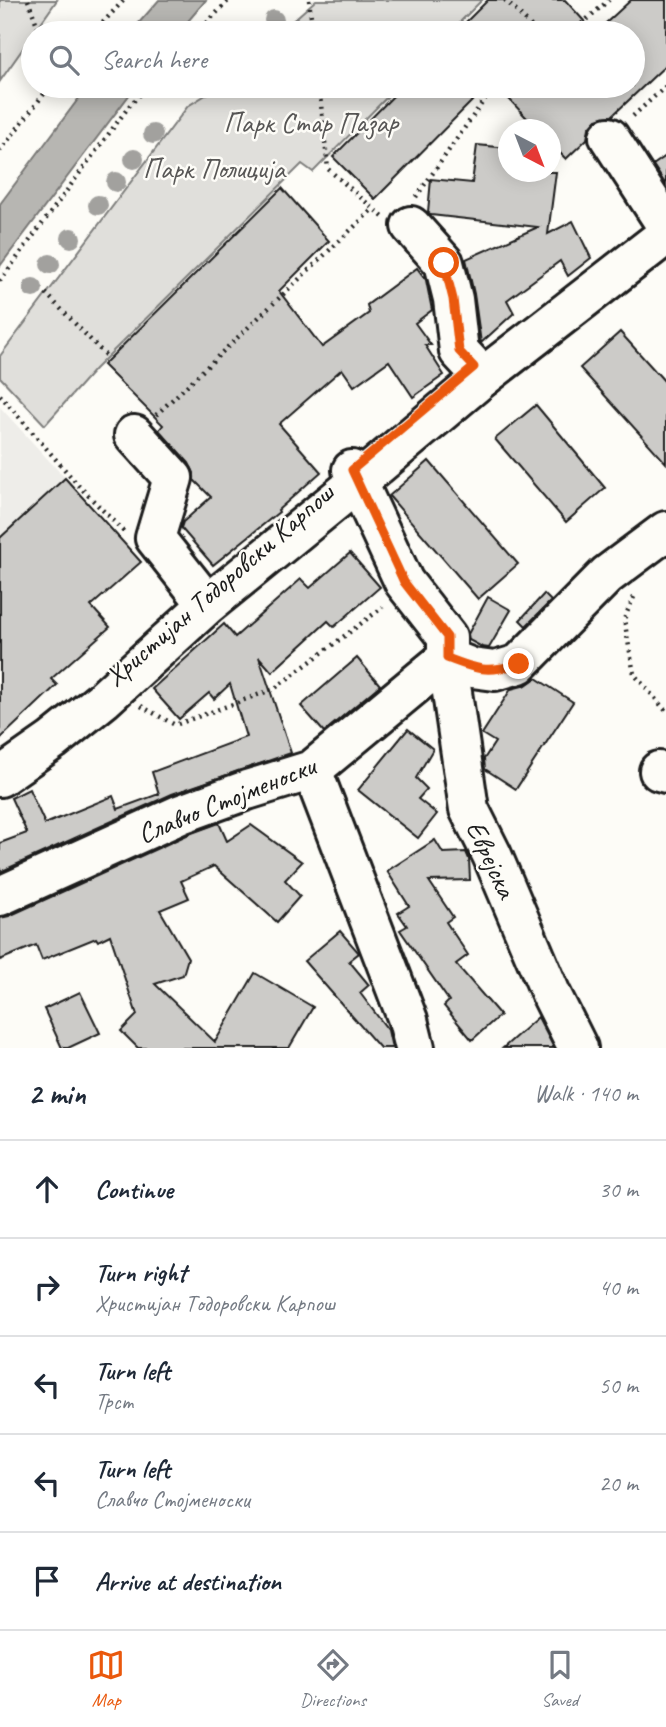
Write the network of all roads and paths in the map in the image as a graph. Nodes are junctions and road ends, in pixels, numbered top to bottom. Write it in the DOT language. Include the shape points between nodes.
graph roads {
  1 [pos="28,0"];
  2 [pos="124,0"];
  3 [pos="229,0"];
  4 [pos="309,0"];
  5 [pos="505,0"];
  6 [pos="609,0"];
  7 [pos="36,21"];
  8 [pos="104,21"];
  9 [pos="209,21"];
  10 [pos="312,21"];
  11 [pos="526,21"];
  12 [pos="585,21"];
  13 [pos="666,86"];
  14 [pos="41,98"];
  15 [pos="137,98"];
  16 [pos="320,98"];
  17 [pos="486,98"];
  18 [pos="609,137"];
  19 [pos="0,151"];
  20 [pos="328,169"];
  21 [pos="374,208"];
  22 [pos="410,216"];
  23 [pos="665,226"];
  24 [pos="0,281"];
  25 [pos="36,283"];
  26 [pos="109,359"];
  27 [pos="479,372"];
  28 [pos="0,395"];
  29 [pos="134,435"];
  30 [pos="350,480"];
  31 [pos="666,531"];
  32 [pos="125,533"];
  33 [pos="635,594"];
  34 [pos="200,595"];
  35 [pos="392,601"];
  36 [pos="447,658"];
  37 [pos="140,705"];
  38 [pos="666,711"];
  39 [pos="312,770"];
  40 [pos="1,771"];
  41 [pos="0,896"];
  42 [pos="415,1048"];
  43 [pos="578,1048"];
  1 -- 7 [label="path"];
  2 -- 8 [label="path"];
  3 -- 9 [label="path"];
  4 -- 10 [label="path"];
  5 -- 11 [label="path"];
  6 -- 12 [label="path"];
  13 -- 18 [label="path"];
  14 -- 19 [label="path"];
  15 -- 24 [label="path"];
  16 -- 20 [label="path"];
  17 -- 22 [label="path"];
  18 -- 23 [label="street"];
  21 -- 29 [label="path"];
  22 -- 27 [label="street" via="444,263 459,351"];
  23 -- 27 [label="street, Христијан Тодоровски Карпош"];
  25 -- 26 [label="path"];
  27 -- 30 [label="street, Христијан Тодоровски Карпош"];
  28 -- 32 [label="path"];
  29 -- 34 [label="street" via="173,478 155,538"];
  30 -- 34 [label="street, Христијан Тодоровски Карпош"];
  30 -- 36 [label="street, Еврејска" via="404,582 447,637"];
  30 -- 40 [label="street, Христијан Тодоровски Карпош" via="104,699 53,740"];
  31 -- 36 [label="street" via="607,575 519,664 495,671"];
  33 -- 38 [label="path" via="624,618 634,674"];
  34 -- 40 [label="street, Христијан Тодоровски Карпош"];
  35 -- 37 [label="path" via="274,689 175,725"];
  36 -- 39 [label="street, Славчо Стојменоски"];
  36 -- 43 [label="street, Еврејска" via="469,809"];
  39 -- 41 [label="street, Славчо Стојменоски" via="181,814"];
  39 -- 42 [label="street"];
}
